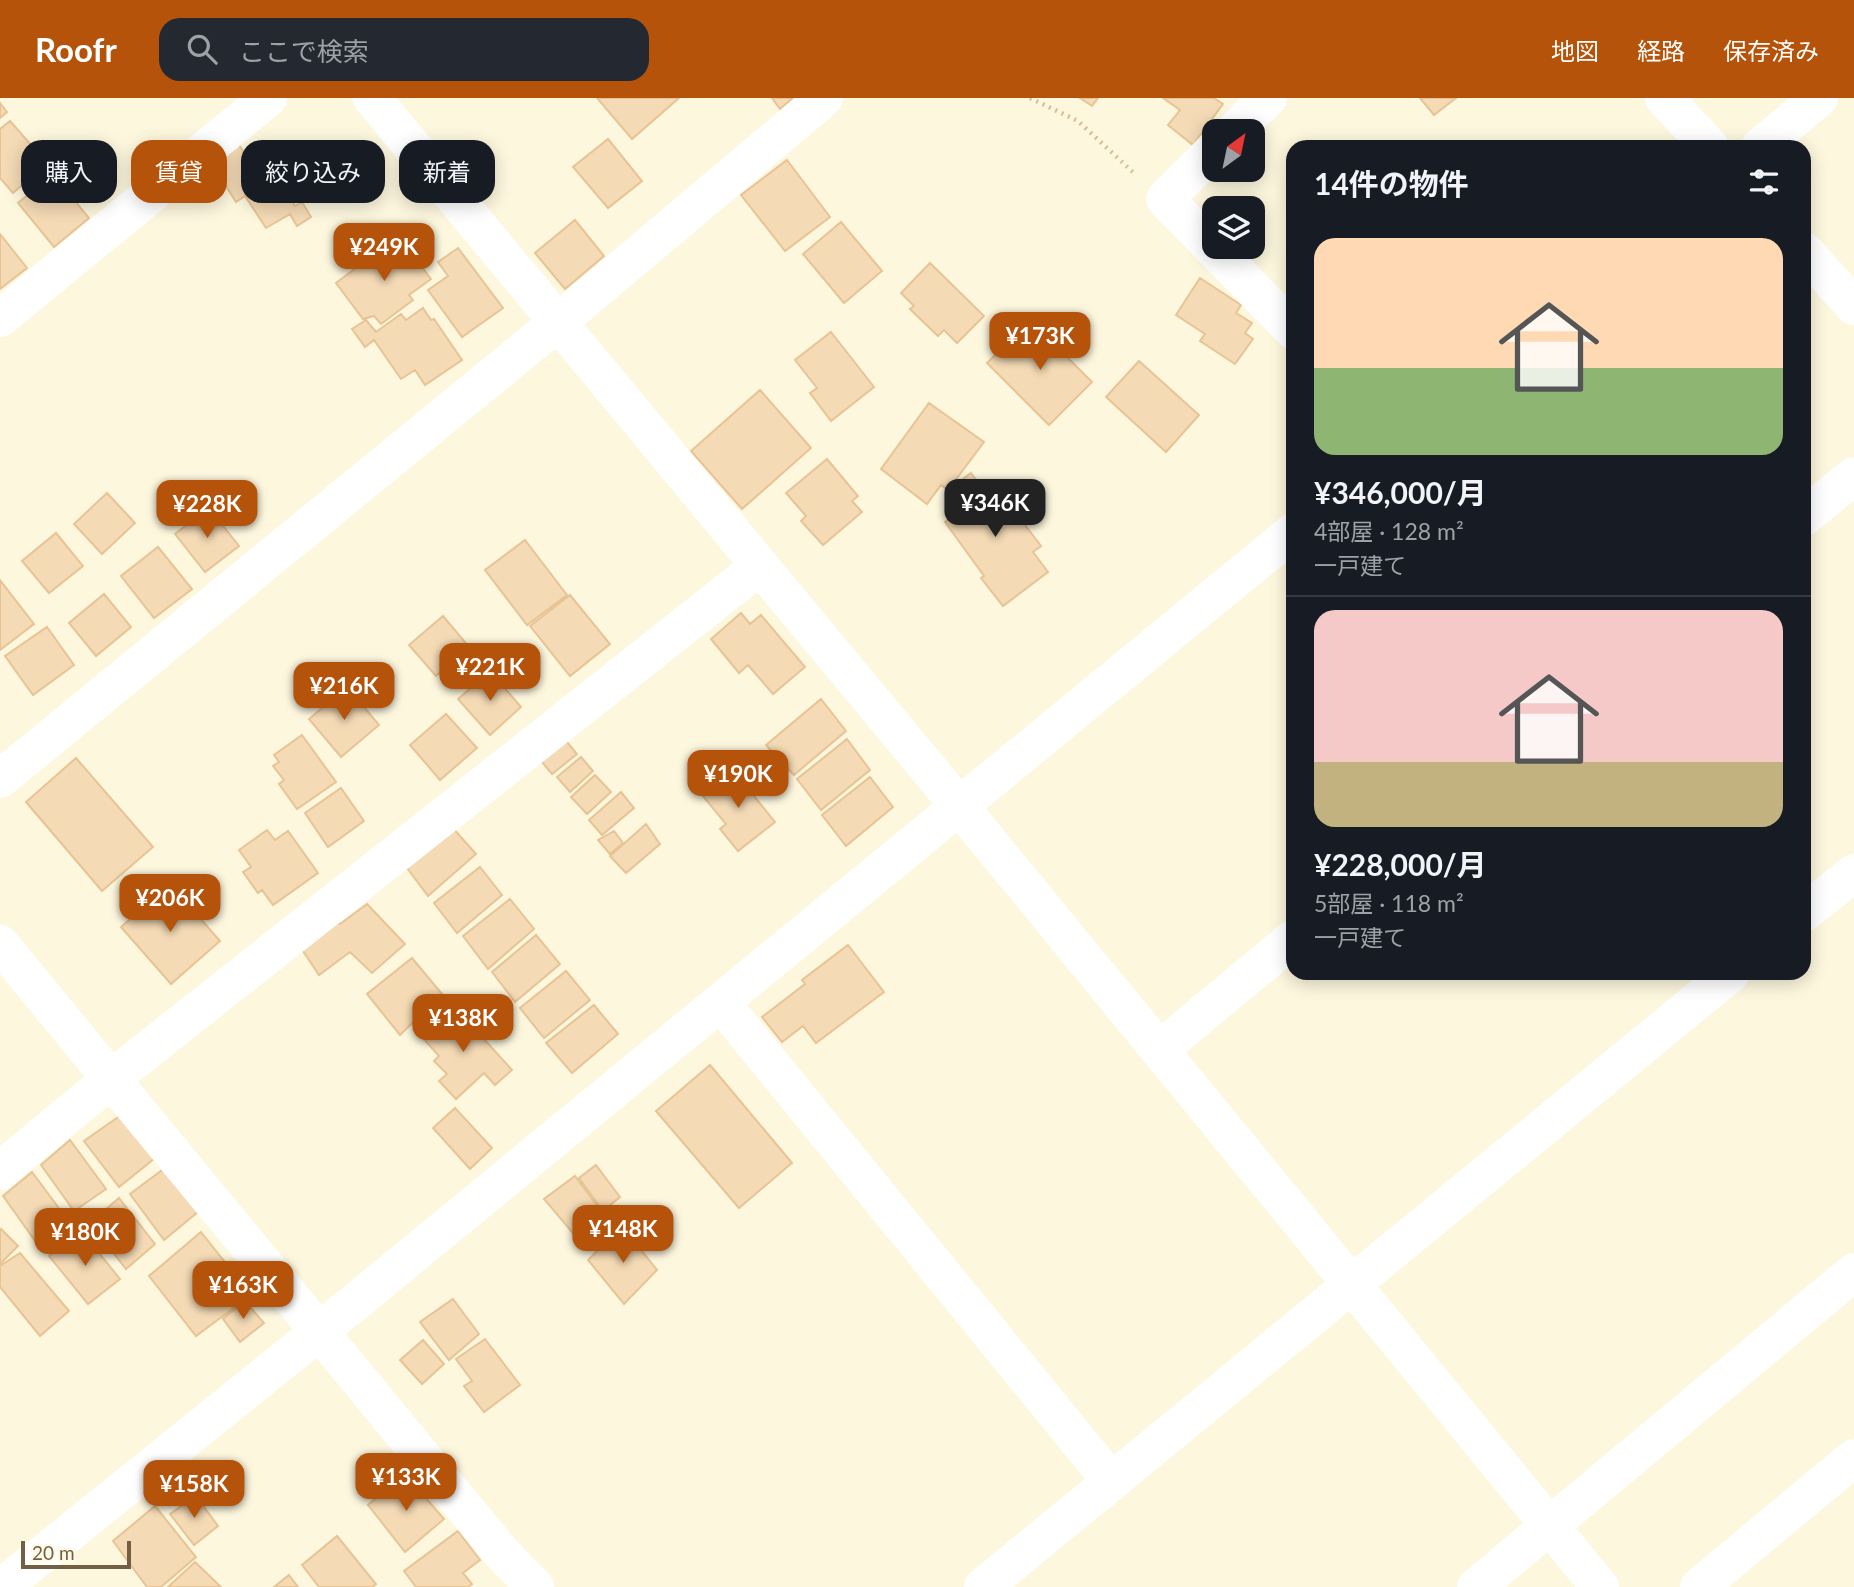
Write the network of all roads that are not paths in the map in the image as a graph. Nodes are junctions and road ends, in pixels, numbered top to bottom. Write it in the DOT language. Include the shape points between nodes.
graph roads {
  1 [pos="268,98"];
  2 [pos="372,98"];
  3 [pos="824,98"];
  4 [pos="1268,98"];
  5 [pos="1664,98"];
  6 [pos="1819,98"];
  7 [pos="1246,119"];
  8 [pos="1703,140"];
  9 [pos="1768,140"];
  10 [pos="1202,162"];
  11 [pos="1811,259"];
  12 [pos="1854,306"];
  13 [pos="0,317"];
  14 [pos="558,323"];
  15 [pos="1286,323"];
  16 [pos="1854,476"];
  17 [pos="1811,511"];
  18 [pos="1286,538"];
  19 [pos="760,566"];
  20 [pos="0,779"];
  21 [pos="960,807"];
  22 [pos="1854,873"];
  23 [pos="1811,907"];
  24 [pos="0,944"];
  25 [pos="1286,945"];
  26 [pos="1722,980"];
  27 [pos="721,1003"];
  28 [pos="1159,1050"];
  29 [pos="111,1079"];
  30 [pos="0,1171"];
  31 [pos="1854,1272"];
  32 [pos="1350,1284"];
  33 [pos="320,1331"];
  34 [pos="1854,1458"];
  35 [pos="1111,1481"];
  36 [pos="1551,1526"];
  37 [pos="522,1583"];
  38 [pos="2,1587"];
  39 [pos="983,1587"];
  40 [pos="1476,1587"];
  41 [pos="1600,1587"];
  42 [pos="1699,1587"];
  1 -- 13 [label="street"];
  2 -- 14 [label="street"];
  3 -- 14 [label="street"];
  4 -- 7 [label="street"];
  5 -- 8 [label="street"];
  6 -- 9 [label="street"];
  10 -- 15 [label="street" via="1165,199"];
  11 -- 12 [label="street"];
  14 -- 19 [label="street"];
  14 -- 20 [label="street"];
  16 -- 17 [label="street"];
  18 -- 21 [label="street"];
  19 -- 21 [label="street"];
  19 -- 29 [label="street"];
  21 -- 27 [label="street"];
  21 -- 28 [label="street"];
  22 -- 23 [label="street"];
  24 -- 29 [label="street"];
  25 -- 28 [label="street"];
  26 -- 32 [label="street"];
  27 -- 33 [label="street"];
  27 -- 35 [label="street"];
  28 -- 32 [label="street"];
  29 -- 30 [label="street"];
  29 -- 33 [label="street"];
  31 -- 36 [label="street"];
  32 -- 35 [label="street"];
  32 -- 36 [label="street"];
  33 -- 37 [label="street"];
  33 -- 38 [label="street"];
  34 -- 42 [label="street"];
  35 -- 39 [label="street"];
  36 -- 40 [label="street"];
  36 -- 41 [label="street"];
}
